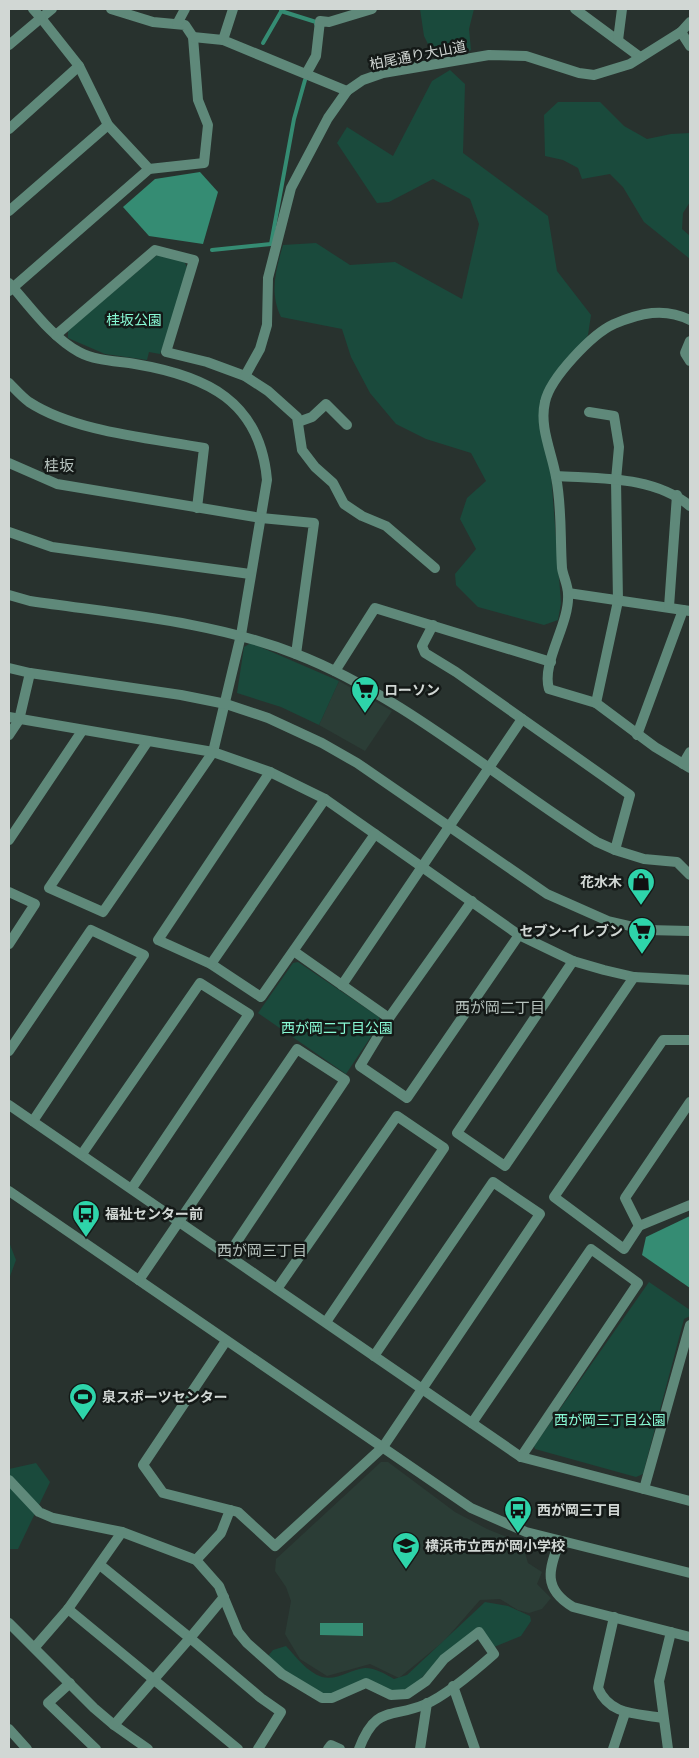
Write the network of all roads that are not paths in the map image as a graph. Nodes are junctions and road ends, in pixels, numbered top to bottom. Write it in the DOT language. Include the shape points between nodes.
graph roads {
  1 [pos="33,9"];
  2 [pos="52,9"];
  3 [pos="111,9"];
  4 [pos="185,9"];
  5 [pos="233,9"];
  6 [pos="372,9"];
  7 [pos="574,9"];
  8 [pos="622,9"];
  9 [pos="133,13"];
  10 [pos="41,18"];
  11 [pos="690,19"];
  12 [pos="177,24"];
  13 [pos="681,32"];
  14 [pos="193,36"];
  15 [pos="223,40"];
  16 [pos="618,40"];
  17 [pos="9,45"];
  18 [pos="690,46"];
  19 [pos="640,57"];
  20 [pos="79,66"];
  21 [pos="306,74"];
  22 [pos="347,91"];
  23 [pos="108,125"];
  24 [pos="9,129"];
  25 [pos="149,169"];
  26 [pos="9,211"];
  27 [pos="10,287"];
  28 [pos="690,320"];
  29 [pos="56,335"];
  30 [pos="690,341"];
  31 [pos="690,362"];
  32 [pos="245,376"];
  33 [pos="9,383"];
  34 [pos="589,412"];
  35 [pos="298,422"];
  36 [pos="347,425"];
  37 [pos="9,464"];
  38 [pos="556,476"];
  39 [pos="616,480"];
  40 [pos="678,496"];
  41 [pos="690,506"];
  42 [pos="197,508"];
  43 [pos="261,518"];
  44 [pos="9,532"];
  45 [pos="435,568"];
  46 [pos="250,574"];
  47 [pos="568,593"];
  48 [pos="9,595"];
  49 [pos="618,601"];
  50 [pos="668,607"];
  51 [pos="687,610"];
  52 [pos="433,625"];
  53 [pos="241,635"];
  54 [pos="296,654"];
  55 [pos="551,662"];
  56 [pos="9,668"];
  57 [pos="335,671"];
  58 [pos="30,673"];
  59 [pos="596,703"];
  60 [pos="226,704"];
  61 [pos="14,719"];
  62 [pos="522,719"];
  63 [pos="82,731"];
  64 [pos="9,735"];
  65 [pos="637,735"];
  66 [pos="148,740"];
  67 [pos="213,752"];
  68 [pos="690,752"];
  69 [pos="687,766"];
  70 [pos="489,770"];
  71 [pos="270,772"];
  72 [pos="325,799"];
  73 [pos="451,827"];
  74 [pos="375,834"];
  75 [pos="9,840"];
  76 [pos="615,850"];
  77 [pos="423,867"];
  78 [pos="690,875"];
  79 [pos="9,892"];
  80 [pos="472,901"];
  81 [pos="690,931"];
  82 [pos="519,935"];
  83 [pos="9,944"];
  84 [pos="295,952"];
  85 [pos="573,960"];
  86 [pos="210,964"];
  87 [pos="634,977"];
  88 [pos="690,980"];
  89 [pos="342,985"];
  90 [pos="389,1018"];
  91 [pos="690,1040"];
  92 [pos="9,1051"];
  93 [pos="9,1105"];
  94 [pos="689,1106"];
  95 [pos="33,1122"];
  96 [pos="82,1154"];
  97 [pos="132,1188"];
  98 [pos="9,1190"];
  99 [pos="690,1205"];
  100 [pos="180,1221"];
  101 [pos="639,1226"];
  102 [pos="228,1255"];
  103 [pos="139,1280"];
  104 [pos="277,1289"];
  105 [pos="326,1322"];
  106 [pos="690,1325"];
  107 [pos="226,1341"];
  108 [pos="374,1356"];
  109 [pos="423,1390"];
  110 [pos="472,1423"];
  111 [pos="383,1447"];
  112 [pos="521,1457"];
  113 [pos="9,1480"];
  114 [pos="644,1489"];
  115 [pos="690,1500"];
  116 [pos="230,1510"];
  117 [pos="122,1532"];
  118 [pos="560,1542"];
  119 [pos="196,1560"];
  120 [pos="100,1565"];
  121 [pos="690,1573"];
  122 [pos="224,1597"];
  123 [pos="68,1609"];
  124 [pos="614,1617"];
  125 [pos="9,1623"];
  126 [pos="671,1632"];
  127 [pos="690,1637"];
  128 [pos="190,1638"];
  129 [pos="35,1647"];
  130 [pos="155,1681"];
  131 [pos="70,1683"];
  132 [pos="452,1686"];
  133 [pos="427,1703"];
  134 [pos="625,1713"];
  135 [pos="663,1718"];
  136 [pos="114,1726"];
  137 [pos="9,1729"];
  138 [pos="420,1748"];
  139 [pos="27,1749"];
  140 [pos="96,1749"];
  141 [pos="148,1749"];
  142 [pos="238,1749"];
  143 [pos="258,1749"];
  144 [pos="328,1749"];
  145 [pos="340,1749"];
  146 [pos="358,1749"];
  147 [pos="475,1749"];
  148 [pos="613,1749"];
  149 [pos="668,1749"];
  1 -- 10 [label="street"];
  2 -- 10 [label="street"];
  3 -- 9 [label="street"];
  4 -- 12 [label="street"];
  5 -- 15 [label="street"];
  6 -- 21 [label="street" via="329,22 320,21 316,56"];
  7 -- 16 [label="street"];
  8 -- 16 [label="street"];
  9 -- 12 [label="street" via="153,22"];
  10 -- 17 [label="street"];
  10 -- 20 [label="street"];
  11 -- 13 [label="street, 柏尾通り大山道"];
  12 -- 14 [label="street" via="185,25"];
  13 -- 18 [label="street"];
  13 -- 19 [label="street, 柏尾通り大山道"];
  14 -- 15 [label="street"];
  14 -- 25 [label="street" via="198,100 208,125 204,163"];
  15 -- 21 [label="street"];
  16 -- 19 [label="street"];
  19 -- 22 [label="street, 柏尾通り大山道" via="630,64 594,74 579,73 526,56 489,55 383,73 363,80"];
  20 -- 23 [label="street"];
  20 -- 24 [label="street"];
  21 -- 22 [label="street"];
  22 -- 32 [label="street, 柏尾通り大山道" via="328,118 291,188 268,278 267,325 260,349"];
  23 -- 25 [label="street"];
  23 -- 26 [label="street"];
  25 -- 27 [label="street"];
  27 -- 29 [label="street"];
  28 -- 38 [label="street" via="664,311 632,317 604,329 584,345 552,386 545,402 544,425"];
  29 -- 32 [label="street" via="155,250 194,260 166,352"];
  29 -- 43 [label="street" via="95,358 161,368 184,375 228,397 245,415 265,457 267,480"];
  30 -- 31 [label="street" via="685,353"];
  32 -- 35 [label="street" via="268,391 297,417"];
  33 -- 42 [label="street" via="28,401 52,415 80,425 204,448"];
  34 -- 39 [label="street" via="614,416 619,446"];
  35 -- 36 [label="street" via="312,417 326,404"];
  35 -- 45 [label="street" via="302,450 333,483 344,504 386,526"];
  37 -- 42 [label="street" via="57,484"];
  38 -- 39 [label="street"];
  38 -- 47 [label="street" via="562,570"];
  39 -- 40 [label="street" via="662,488"];
  39 -- 49 [label="street"];
  40 -- 41 [label="street"];
  40 -- 50 [label="street"];
  42 -- 43 [label="street"];
  43 -- 46 [label="street"];
  43 -- 54 [label="street" via="314,523"];
  44 -- 46 [label="street" via="52,547"];
  46 -- 53 [label="street"];
  47 -- 49 [label="street"];
  47 -- 55 [label="street" via="563,627"];
  48 -- 53 [label="street"];
  49 -- 50 [label="street"];
  49 -- 59 [label="street"];
  50 -- 51 [label="street"];
  51 -- 65 [label="street"];
  52 -- 55 [label="street"];
  52 -- 57 [label="street" via="375,608"];
  52 -- 62 [label="street" via="422,646 425,653"];
  53 -- 54 [label="street"];
  53 -- 60 [label="street"];
  54 -- 57 [label="street"];
  55 -- 59 [label="street" via="546,680 550,689"];
  56 -- 58 [label="street"];
  57 -- 70 [label="street" via="396,705"];
  58 -- 60 [label="street"];
  58 -- 61 [label="street"];
  59 -- 65 [label="street"];
  60 -- 67 [label="street"];
  60 -- 73 [label="street" via="322,742 357,762"];
  61 -- 63 [label="street"];
  61 -- 64 [label="street"];
  62 -- 70 [label="street"];
  62 -- 76 [label="street" via="630,795"];
  63 -- 66 [label="street"];
  63 -- 75 [label="street"];
  65 -- 69 [label="street"];
  66 -- 67 [label="street"];
  66 -- 67 [label="street" via="49,888 103,912"];
  67 -- 71 [label="street"];
  68 -- 69 [label="street"];
  70 -- 73 [label="street"];
  70 -- 76 [label="street" via="557,817"];
  71 -- 72 [label="street"];
  71 -- 86 [label="street" via="158,940"];
  72 -- 74 [label="street"];
  72 -- 86 [label="street"];
  73 -- 77 [label="street"];
  73 -- 81 [label="street" via="547,894 574,908 608,921 647,930"];
  74 -- 77 [label="street"];
  74 -- 84 [label="street"];
  76 -- 78 [label="street" via="677,862"];
  77 -- 80 [label="street"];
  77 -- 89 [label="street"];
  79 -- 83 [label="street" via="35,904"];
  80 -- 82 [label="street"];
  80 -- 90 [label="street"];
  82 -- 85 [label="street"];
  82 -- 90 [label="street" via="407,1098 360,1066"];
  84 -- 86 [label="street" via="261,998"];
  84 -- 89 [label="street"];
  85 -- 87 [label="street"];
  85 -- 87 [label="street" via="456,1132 505,1166"];
  87 -- 88 [label="street"];
  89 -- 90 [label="street"];
  91 -- 101 [label="street" via="663,1040 554,1197 624,1249"];
  92 -- 95 [label="street" via="91,930 144,955"];
  93 -- 95 [label="street"];
  94 -- 101 [label="street" via="625,1198"];
  95 -- 96 [label="street"];
  96 -- 97 [label="street"];
  96 -- 97 [label="street" via="200,983 249,1014"];
  97 -- 100 [label="street"];
  98 -- 103 [label="street"];
  99 -- 101 [label="street"];
  100 -- 102 [label="street"];
  100 -- 102 [label="street" via="297,1049 345,1080"];
  100 -- 103 [label="street"];
  102 -- 104 [label="street"];
  103 -- 107 [label="street"];
  104 -- 105 [label="street"];
  104 -- 105 [label="street" via="397,1116 444,1148"];
  105 -- 108 [label="street"];
  106 -- 114 [label="street"];
  107 -- 111 [label="street"];
  107 -- 116 [label="street" via="143,1465 163,1492"];
  108 -- 109 [label="street"];
  108 -- 109 [label="street" via="493,1182 540,1214"];
  109 -- 110 [label="street"];
  109 -- 111 [label="street"];
  110 -- 112 [label="street"];
  110 -- 112 [label="street" via="590,1249 638,1283"];
  111 -- 116 [label="street" via="276,1546 238,1512"];
  111 -- 118 [label="street" via="471,1508 526,1532"];
  112 -- 114 [label="street"];
  113 -- 117 [label="street" via="39,1512 53,1518"];
  114 -- 115 [label="street"];
  116 -- 119 [label="street" via="221,1533"];
  117 -- 119 [label="street"];
  117 -- 120 [label="street"];
  118 -- 121 [label="street"];
  118 -- 124 [label="street" via="549,1578 551,1586 573,1607"];
  119 -- 122 [label="street" via="212,1576"];
  120 -- 123 [label="street"];
  120 -- 128 [label="street"];
  122 -- 128 [label="street"];
  122 -- 132 [label="street" via="238,1632 262,1658 322,1698 332,1698 366,1683 391,1695 407,1694 426,1681 444,1659 479,1632 494,1654"];
  123 -- 129 [label="street"];
  123 -- 130 [label="street"];
  124 -- 126 [label="street"];
  124 -- 134 [label="street" via="598,1688 611,1705"];
  125 -- 129 [label="street"];
  126 -- 127 [label="street"];
  126 -- 135 [label="street" via="659,1681"];
  128 -- 130 [label="street"];
  128 -- 143 [label="street" via="281,1712"];
  129 -- 131 [label="street"];
  130 -- 136 [label="street"];
  130 -- 142 [label="street"];
  131 -- 136 [label="street"];
  131 -- 140 [label="street" via="48,1703"];
  132 -- 133 [label="street"];
  132 -- 147 [label="street"];
  133 -- 138 [label="street"];
  133 -- 146 [label="street" via="376,1719"];
  134 -- 135 [label="street"];
  134 -- 148 [label="street"];
  135 -- 149 [label="street"];
  136 -- 141 [label="street"];
  137 -- 139 [label="street"];
  144 -- 145 [label="street" via="331,1745"];
}
